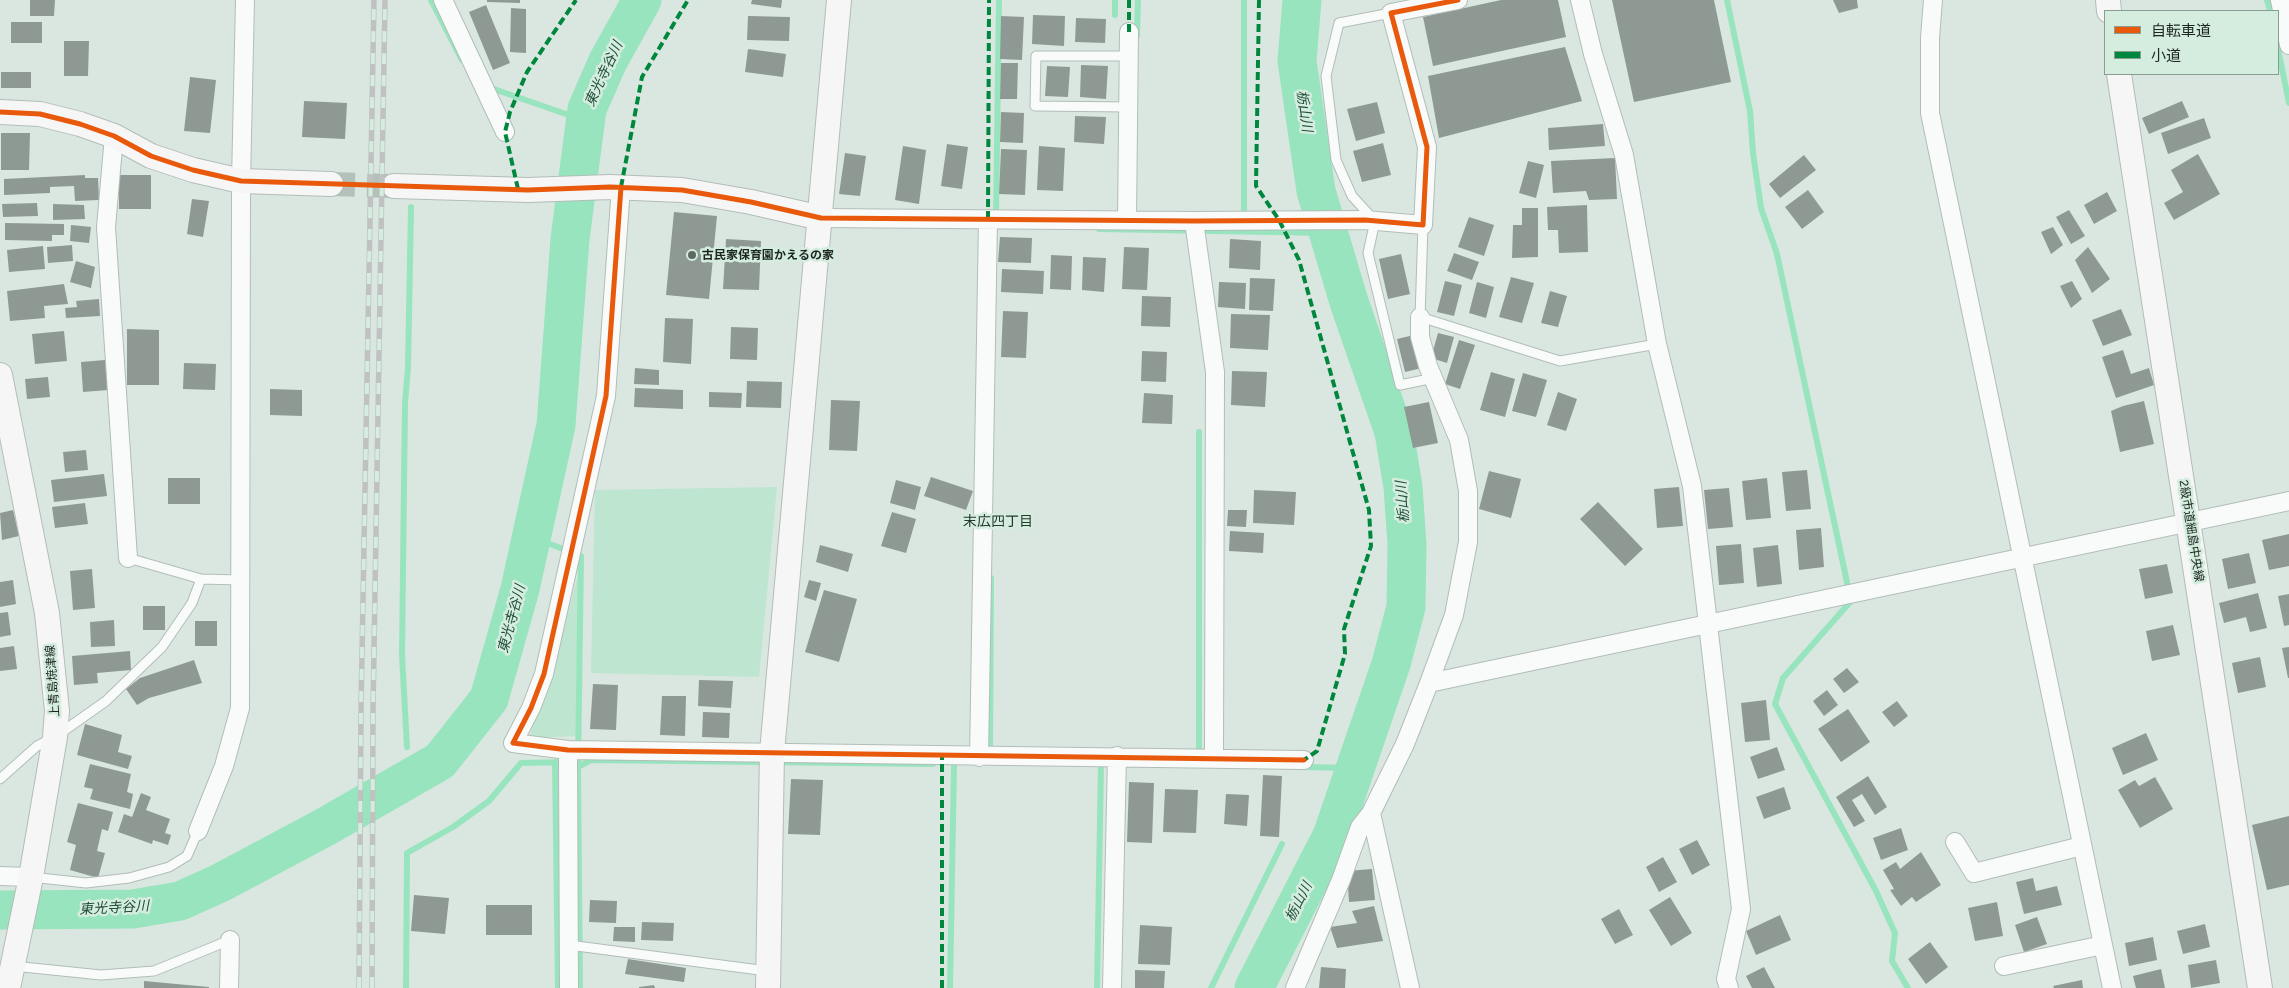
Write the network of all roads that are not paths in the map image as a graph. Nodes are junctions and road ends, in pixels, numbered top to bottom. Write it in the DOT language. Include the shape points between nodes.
graph roads {
  1 [pos="245,0"];
  2 [pos="443,0"];
  3 [pos="839,0"];
  4 [pos="1458,0"];
  5 [pos="1580,0"];
  6 [pos="1933,0"];
  7 [pos="2280,0"];
  8 [pos="1391,13"];
  9 [pos="1128,32"];
  10 [pos="2289,45"];
  11 [pos="1128,56"];
  12 [pos="2119,75"];
  13 [pos="1128,108"];
  14 [pos="0,112"];
  15 [pos="506,132"];
  16 [pos="114,136"];
  17 [pos="241,181"];
  18 [pos="331,184"];
  19 [pos="394,186"];
  20 [pos="615,187"];
  21 [pos="821,218"];
  22 [pos="988,219"];
  23 [pos="1127,220"];
  24 [pos="1370,220"];
  25 [pos="1194,221"];
  26 [pos="1423,226"];
  27 [pos="1420,317"];
  28 [pos="1657,344"];
  29 [pos="0,375"];
  30 [pos="1434,378"];
  31 [pos="2289,501"];
  32 [pos="2190,524"];
  33 [pos="2021,557"];
  34 [pos="128,558"];
  35 [pos="201,579"];
  36 [pos="240,580"];
  37 [pos="1709,623"];
  38 [pos="1429,683"];
  39 [pos="55,736"];
  40 [pos="568,750"];
  41 [pos="772,752"];
  42 [pos="1117,756"];
  43 [pos="979,757"];
  44 [pos="1214,757"];
  45 [pos="1304,760"];
  46 [pos="1,777"];
  47 [pos="1372,813"];
  48 [pos="198,830"];
  49 [pos="1955,842"];
  50 [pos="2082,846"];
  51 [pos="0,876"];
  52 [pos="31,877"];
  53 [pos="230,940"];
  54 [pos="2103,945"];
  55 [pos="569,946"];
  56 [pos="2004,966"];
  57 [pos="12,970"];
  58 [pos="768,979"];
  59 [pos="228,988"];
  60 [pos="569,988"];
  61 [pos="1112,988"];
  62 [pos="1295,988"];
  63 [pos="1410,988"];
  64 [pos="1729,988"];
  65 [pos="2112,988"];
  66 [pos="2260,988"];
  1 -- 17 [label="street"];
  2 -- 15 [label="street"];
  3 -- 21 [label="street"];
  4 -- 8 [label="street"];
  5 -- 28 [label="street" via="1624,155"];
  6 -- 33 [label="street" via="1930,113"];
  7 -- 10 [label="street"];
  8 -- 24 [label="lane" via="1339,23 1326,76 1336,160 1352,196"];
  8 -- 26 [label="street" via="1427,148"];
  9 -- 11 [label="street"];
  11 -- 13 [label="street"];
  11 -- 13 [label="lane" via="1036,56 1036,106"];
  12 -- 32 [label="street, 2級市道細島中央線"];
  13 -- 23 [label="street"];
  14 -- 16 [label="street" via="40,114"];
  16 -- 17 [label="street" via="151,156"];
  16 -- 34 [label="street" via="106,227"];
  17 -- 18 [label="street"];
  17 -- 36 [label="street"];
  19 -- 20 [label="street" via="528,190"];
  20 -- 21 [label="street" via="682,190"];
  20 -- 40 [label="street" via="606,396 544,674 513,743"];
  21 -- 22 [label="street"];
  21 -- 41 [label="street"];
  22 -- 23 [label="street"];
  22 -- 43 [label="street"];
  23 -- 25 [label="street"];
  24 -- 25 [label="street"];
  24 -- 26 [label="street"];
  24 -- 30 [label="lane" via="1368,253 1400,385"];
  25 -- 44 [label="street" via="1215,372"];
  26 -- 27 [label="lane"];
  27 -- 28 [label="lane" via="1560,361"];
  27 -- 30 [label="street" via="1420,337"];
  28 -- 37 [label="street" via="1692,486"];
  29 -- 39 [label="street, 上青島焼津線" via="47,613 57,711"];
  30 -- 38 [label="street" via="1459,440 1468,491 1468,542 1454,615"];
  31 -- 32 [label="street"];
  32 -- 33 [label="street"];
  32 -- 66 [label="street, 2級市道細島中央線"];
  33 -- 37 [label="street"];
  33 -- 50 [label="street"];
  34 -- 35 [label="lane"];
  35 -- 36 [label="lane"];
  35 -- 39 [label="lane" via="192,604 162,647 106,701"];
  36 -- 48 [label="street" via="240,708 224,766"];
  37 -- 38 [label="street"];
  37 -- 64 [label="street" via="1741,909 1726,979"];
  38 -- 47 [label="street" via="1405,744"];
  39 -- 46 [label="lane" via="37,746"];
  39 -- 52 [label="street, 上青島焼津線"];
  40 -- 41 [label="street"];
  40 -- 55 [label="street"];
  41 -- 43 [label="street"];
  41 -- 58 [label="street"];
  42 -- 43 [label="street"];
  42 -- 44 [label="street"];
  42 -- 61 [label="street"];
  44 -- 45 [label="street"];
  47 -- 62 [label="street" via="1360,827"];
  47 -- 63 [label="street"];
  48 -- 52 [label="lane" via="187,856 169,867 130,878 86,883"];
  49 -- 50 [label="street" via="1974,873"];
  50 -- 54 [label="street"];
  51 -- 52 [label="street"];
  52 -- 57 [label="street, 上青島焼津線"];
  53 -- 57 [label="lane" via="154,971 101,975"];
  53 -- 59 [label="street"];
  54 -- 56 [label="street"];
  54 -- 65 [label="street"];
  55 -- 58 [label="lane"];
  55 -- 60 [label="street"];
}
